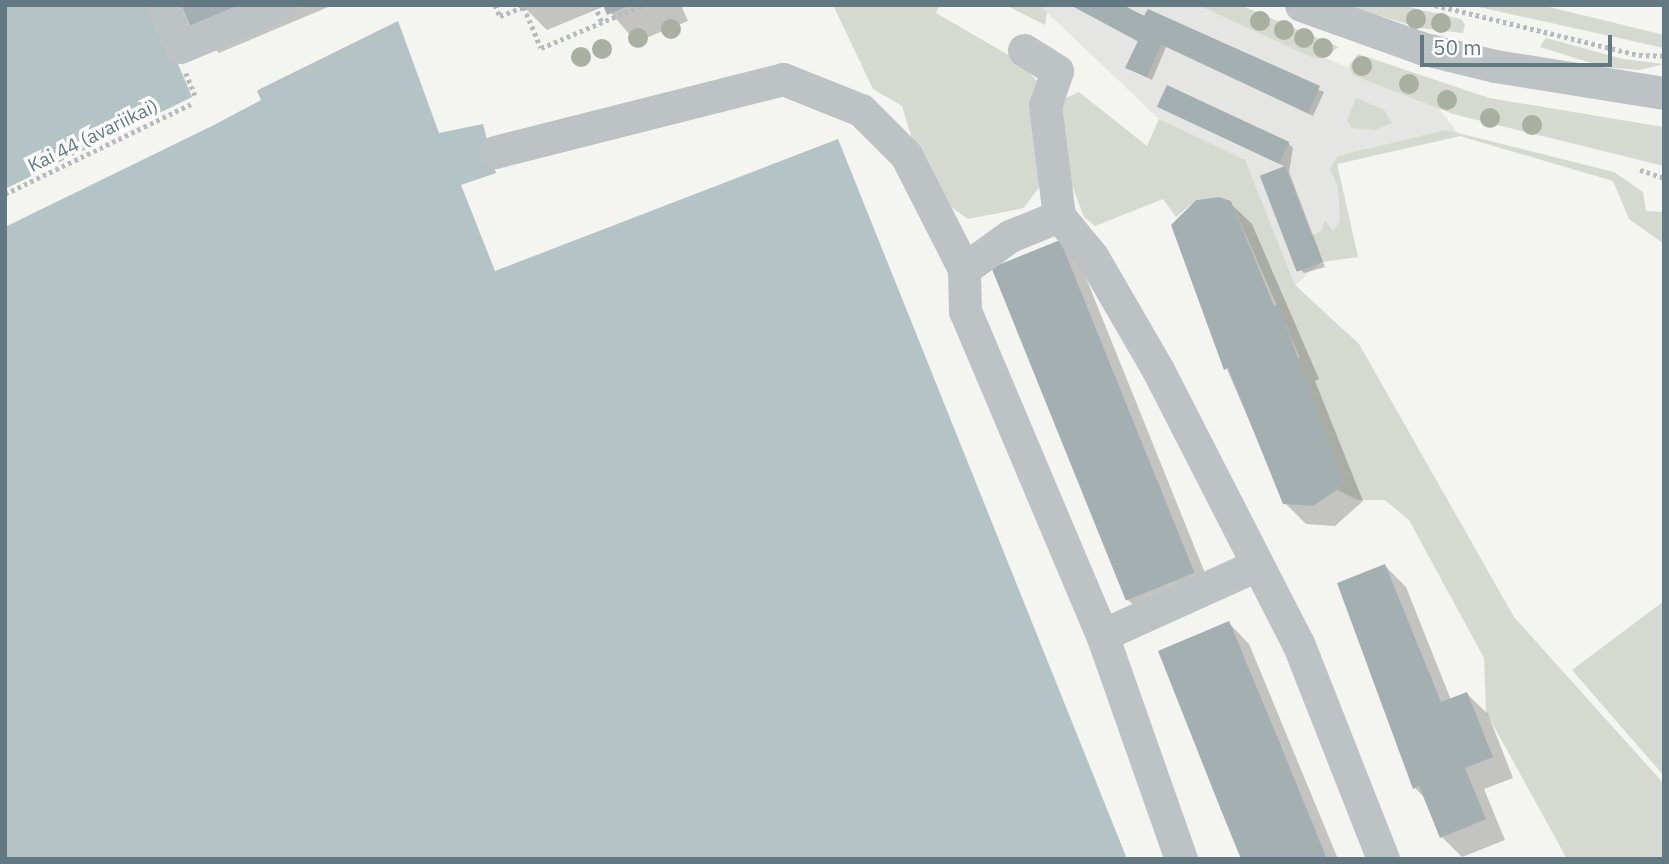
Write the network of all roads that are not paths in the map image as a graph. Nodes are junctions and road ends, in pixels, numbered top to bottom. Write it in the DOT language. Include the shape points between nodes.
graph roads {
  1 [pos="163,5"];
  2 [pos="280,5"];
  3 [pos="1301,5"];
  4 [pos="1024,50"];
  5 [pos="1664,74"];
  6 [pos="1618,87"];
  7 [pos="1664,93"];
  8 [pos="1664,108"];
  9 [pos="495,152"];
  10 [pos="1059,216"];
  11 [pos="964,269"];
  12 [pos="1257,565"];
  13 [pos="1102,635"];
  14 [pos="1181,859"];
  15 [pos="1383,859"];
  1 -- 2 [label="street" via="180,47"];
  3 -- 6 [label="street" via="1421,48"];
  4 -- 10 [label="street" via="1057,71 1045,105"];
  5 -- 6 [label="street"];
  6 -- 7 [label="street"];
  6 -- 8 [label="street"];
  9 -- 11 [label="street" via="783,79 861,110 905,155"];
  10 -- 11 [label="street" via="1010,236"];
  10 -- 12 [label="street" via="1092,256 1158,370"];
  11 -- 13 [label="street" via="965,311"];
  12 -- 13 [label="street"];
  12 -- 15 [label="street" via="1298,643"];
  13 -- 14 [label="street"];
}
